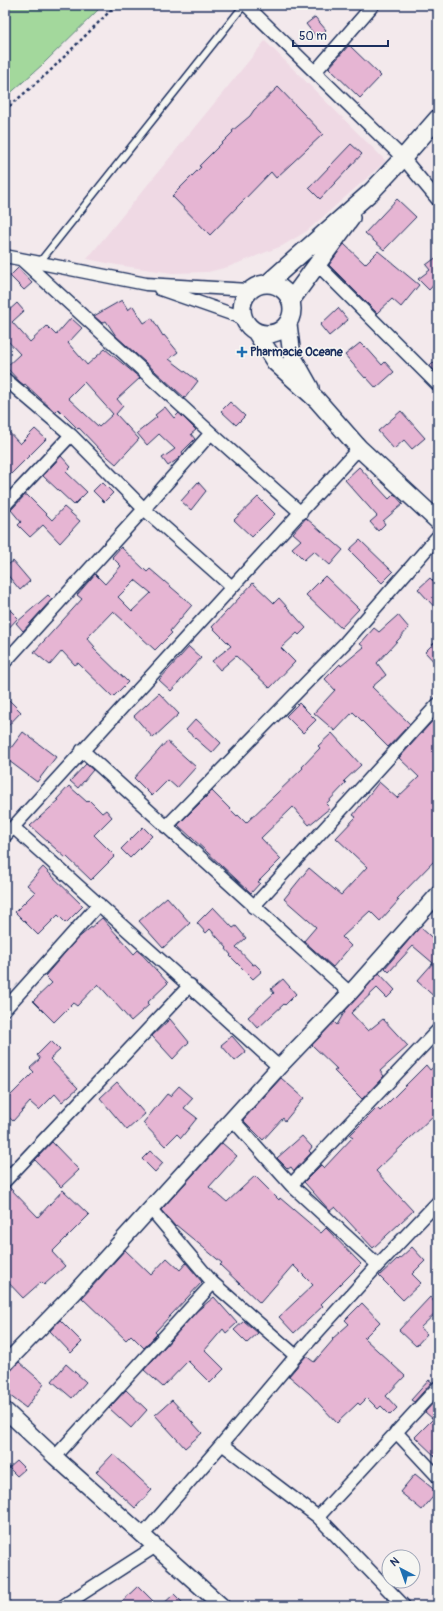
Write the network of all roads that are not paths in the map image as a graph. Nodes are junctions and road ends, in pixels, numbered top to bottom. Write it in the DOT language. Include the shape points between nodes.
graph roads {
  1 [pos="245,5"];
  2 [pos="373,5"];
  3 [pos="315,72"];
  4 [pos="438,118"];
  5 [pos="403,158"];
  6 [pos="372,191"];
  7 [pos="438,200"];
  8 [pos="5,256"];
  9 [pos="22,260"];
  10 [pos="39,263"];
  11 [pos="317,264"];
  12 [pos="268,283"];
  13 [pos="146,284"];
  14 [pos="249,290"];
  15 [pos="291,300"];
  16 [pos="243,318"];
  17 [pos="288,324"];
  18 [pos="256,332"];
  19 [pos="5,379"];
  20 [pos="438,385"];
  21 [pos="317,400"];
  22 [pos="211,433"];
  23 [pos="71,435"];
  24 [pos="359,448"];
  25 [pos="5,505"];
  26 [pos="144,509"];
  27 [pos="301,514"];
  28 [pos="438,520"];
  29 [pos="438,536"];
  30 [pos="232,587"];
  31 [pos="5,662"];
  32 [pos="438,704"];
  33 [pos="82,750"];
  34 [pos="166,827"];
  35 [pos="9,831"];
  36 [pos="438,894"];
  37 [pos="99,904"];
  38 [pos="253,907"];
  39 [pos="190,985"];
  40 [pos="350,993"];
  41 [pos="5,1009"];
  42 [pos="438,1030"];
  43 [pos="279,1067"];
  44 [pos="232,1119"];
  45 [pos="5,1181"];
  46 [pos="291,1185"];
  47 [pos="438,1202"];
  48 [pos="150,1208"];
  49 [pos="378,1265"];
  50 [pos="213,1283"];
  51 [pos="296,1356"];
  52 [pos="5,1364"];
  53 [pos="438,1387"];
  54 [pos="5,1410"];
  55 [pos="396,1432"];
  56 [pos="222,1444"];
  57 [pos="55,1457"];
  58 [pos="438,1478"];
  59 [pos="318,1517"];
  60 [pos="143,1535"];
  61 [pos="156,1546"];
  62 [pos="63,1606"];
  63 [pos="222,1606"];
  64 [pos="404,1606"];
  1 -- 3 [label="street"];
  1 -- 10 [label="lane"];
  2 -- 3 [label="street"];
  3 -- 5 [label="street"];
  4 -- 5 [label="main road"];
  5 -- 6 [label="main road"];
  5 -- 7 [label="street"];
  6 -- 11 [label="main road"];
  6 -- 12 [label="main road"];
  8 -- 9 [label="street"];
  9 -- 10 [label="street"];
  9 -- 22 [label="street"];
  10 -- 13 [label="street"];
  11 -- 15 [label="main road"];
  11 -- 20 [label="street"];
  12 -- 14 [label="main road"];
  12 -- 15 [label="main road" via="278,285 286,291"];
  13 -- 14 [label="street"];
  13 -- 16 [label="street"];
  14 -- 16 [label="main road" via="243,298"];
  15 -- 17 [label="main road" via="292,316"];
  16 -- 18 [label="main road" via="248,327"];
  17 -- 18 [label="main road" via="279,332 268,335"];
  17 -- 21 [label="main road" via="292,356"];
  18 -- 21 [label="main road" via="275,362"];
  19 -- 23 [label="street"];
  21 -- 24 [label="main road"];
  22 -- 26 [label="street"];
  22 -- 27 [label="street"];
  23 -- 25 [label="street"];
  23 -- 26 [label="street"];
  24 -- 27 [label="street"];
  24 -- 28 [label="main road"];
  26 -- 30 [label="street"];
  26 -- 31 [label="street"];
  27 -- 30 [label="street"];
  29 -- 34 [label="street" via="344,644"];
  30 -- 33 [label="street"];
  32 -- 38 [label="street"];
  33 -- 34 [label="street"];
  33 -- 35 [label="street"];
  34 -- 38 [label="street"];
  35 -- 37 [label="street"];
  36 -- 40 [label="street"];
  37 -- 39 [label="street"];
  37 -- 41 [label="street"];
  38 -- 40 [label="street"];
  39 -- 43 [label="street"];
  39 -- 45 [label="street"];
  40 -- 43 [label="street"];
  42 -- 46 [label="street"];
  43 -- 44 [label="street"];
  44 -- 46 [label="street"];
  44 -- 48 [label="street"];
  46 -- 49 [label="street"];
  47 -- 49 [label="street"];
  48 -- 50 [label="street"];
  48 -- 52 [label="street" via="74,1293"];
  49 -- 51 [label="street"];
  50 -- 51 [label="street"];
  50 -- 57 [label="street"];
  51 -- 56 [label="street"];
  53 -- 55 [label="street"];
  54 -- 57 [label="street"];
  55 -- 58 [label="street"];
  55 -- 59 [label="street"];
  56 -- 59 [label="street"];
  56 -- 60 [label="street"];
  57 -- 60 [label="street"];
  59 -- 64 [label="street"];
  60 -- 61 [label="street"];
  61 -- 62 [label="street"];
  61 -- 63 [label="street"];
}
